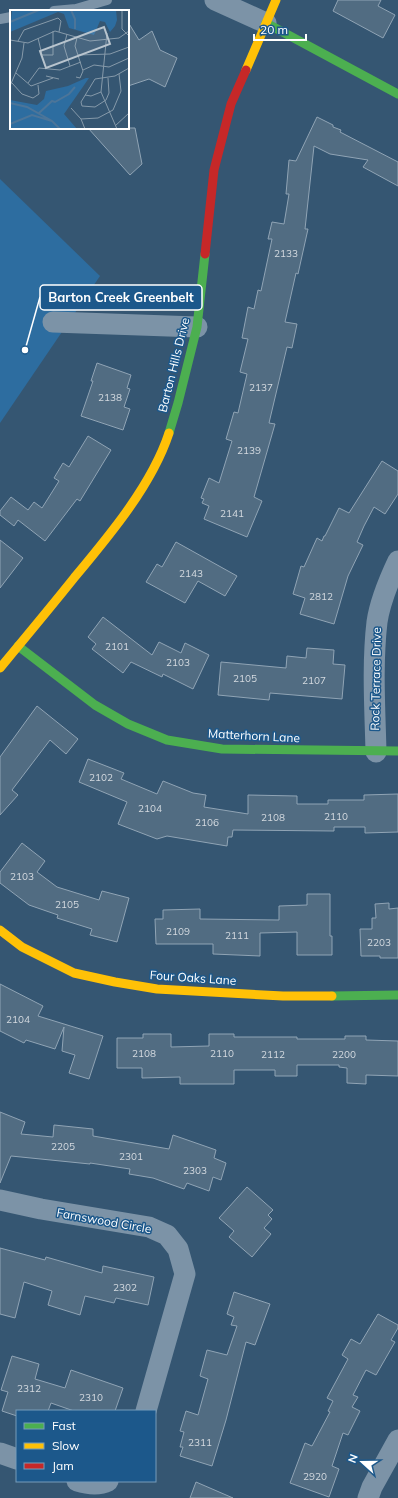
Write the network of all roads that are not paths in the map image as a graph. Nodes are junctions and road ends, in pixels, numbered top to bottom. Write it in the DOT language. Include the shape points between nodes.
graph roads {
  1 [pos="107,0"];
  2 [pos="215,0"];
  3 [pos="276,0"];
  4 [pos="65,10"];
  5 [pos="10,17"];
  6 [pos="0,20"];
  7 [pos="266,23"];
  8 [pos="398,94"];
  9 [pos="53,322"];
  10 [pos="197,327"];
  11 [pos="398,561"];
  12 [pos="18,646"];
  13 [pos="0,668"];
  14 [pos="398,751"];
  15 [pos="376,752"];
  16 [pos="0,930"];
  17 [pos="398,995"];
  18 [pos="0,1200"];
  19 [pos="146,1410"];
  20 [pos="398,1440"];
  21 [pos="0,1453"];
  22 [pos="16,1459"];
  23 [pos="80,1482"];
  24 [pos="106,1482"];
  25 [pos="368,1498"];
  1 -- 4 [label="lane"];
  2 -- 7 [label="street"];
  3 -- 7 [label="street, Barton Hills Drive"];
  5 -- 6 [label="lane"];
  7 -- 8 [label="street"];
  7 -- 10 [label="street, Barton Hills Drive" via="231,104 214,170"];
  9 -- 10 [label="street"];
  10 -- 12 [label="street, Barton Hills Drive" via="163,451 142,488 108,538"];
  11 -- 15 [label="street, Rock Terrace Drive" via="377,621"];
  12 -- 13 [label="street, Barton Hills Drive"];
  12 -- 15 [label="street, Matterhorn Lane" via="95,705 128,724 167,740 222,749"];
  14 -- 15 [label="street, Matterhorn Lane"];
  16 -- 17 [label="street, Four Oaks Lane" via="22,947 74,973 157,989 283,996"];
  18 -- 19 [label="street, Farnswood Circle" via="149,1227 167,1235 178,1249 184,1274"];
  20 -- 25 [label="street"];
  21 -- 22 [label="street"];
  23 -- 24 [label="street" via="88,1485"];
}
